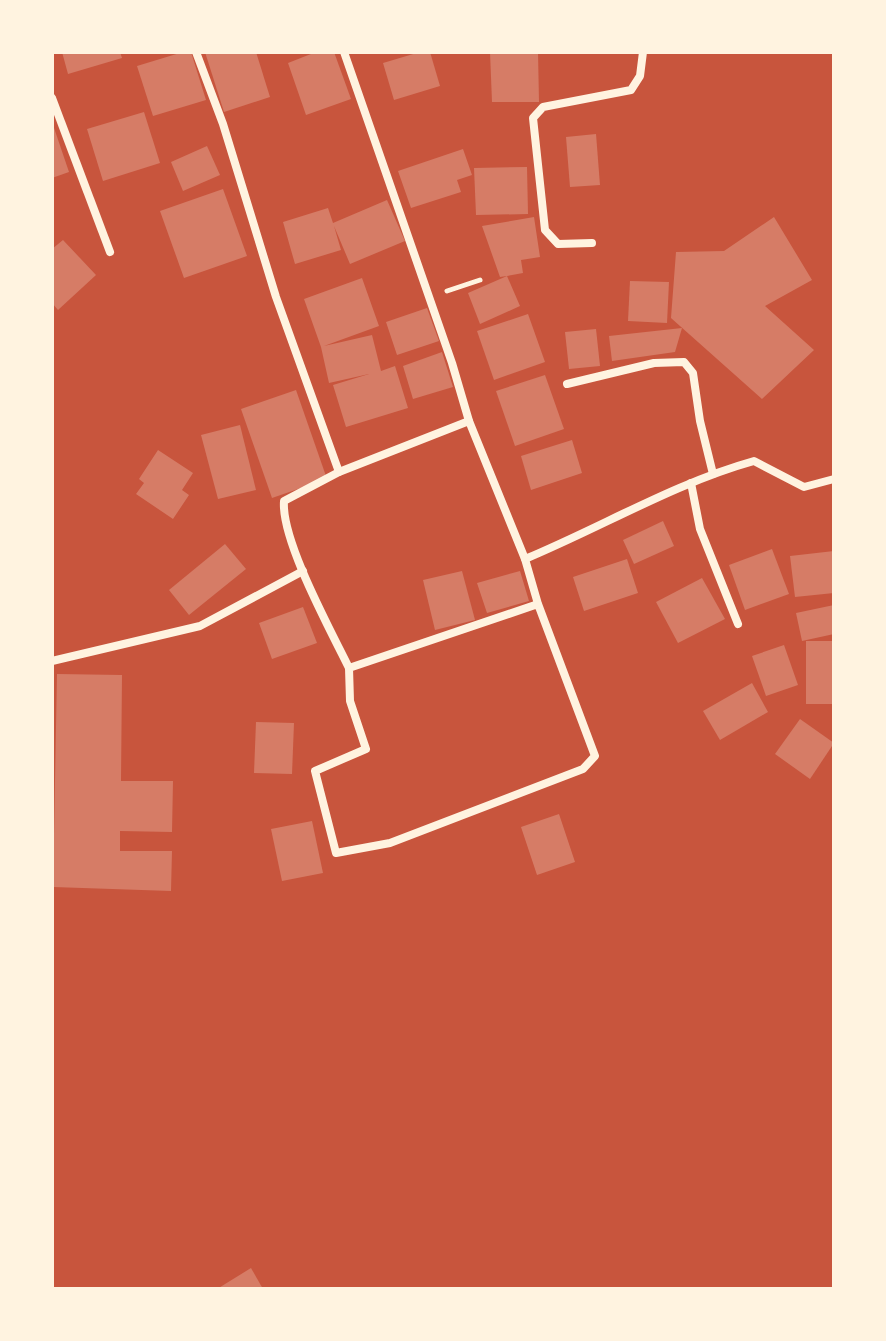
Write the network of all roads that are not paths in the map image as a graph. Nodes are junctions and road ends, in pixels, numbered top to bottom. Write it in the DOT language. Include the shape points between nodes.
graph roads {
  1 [pos="196,52"];
  2 [pos="344,52"];
  3 [pos="643,52"];
  4 [pos="52,98"];
  5 [pos="592,243"];
  6 [pos="110,252"];
  7 [pos="567,384"];
  8 [pos="469,421"];
  9 [pos="339,472"];
  10 [pos="713,474"];
  11 [pos="834,479"];
  12 [pos="691,483"];
  13 [pos="525,559"];
  14 [pos="303,571"];
  15 [pos="538,604"];
  16 [pos="738,624"];
  17 [pos="52,661"];
  18 [pos="349,668"];
  1 -- 9 [label="street"];
  2 -- 8 [label="street"];
  3 -- 5 [label="street" via="640,76 631,90 543,107 533,118 545,230 558,244"];
  4 -- 6 [label="street"];
  7 -- 10 [label="street" via="654,363 684,362 693,373"];
  8 -- 9 [label="street"];
  8 -- 13 [label="street"];
  9 -- 14 [label="street" via="284,501 283,515"];
  10 -- 11 [label="street" via="754,461 804,487"];
  10 -- 12 [label="street"];
  12 -- 13 [label="street"];
  12 -- 16 [label="street" via="700,529"];
  13 -- 15 [label="street"];
  14 -- 17 [label="street" via="200,626"];
  14 -- 18 [label="street"];
  15 -- 18 [label="street"];
  15 -- 18 [label="street" via="595,756 583,769 390,843 336,853 315,771 366,749 350,701"];
}
